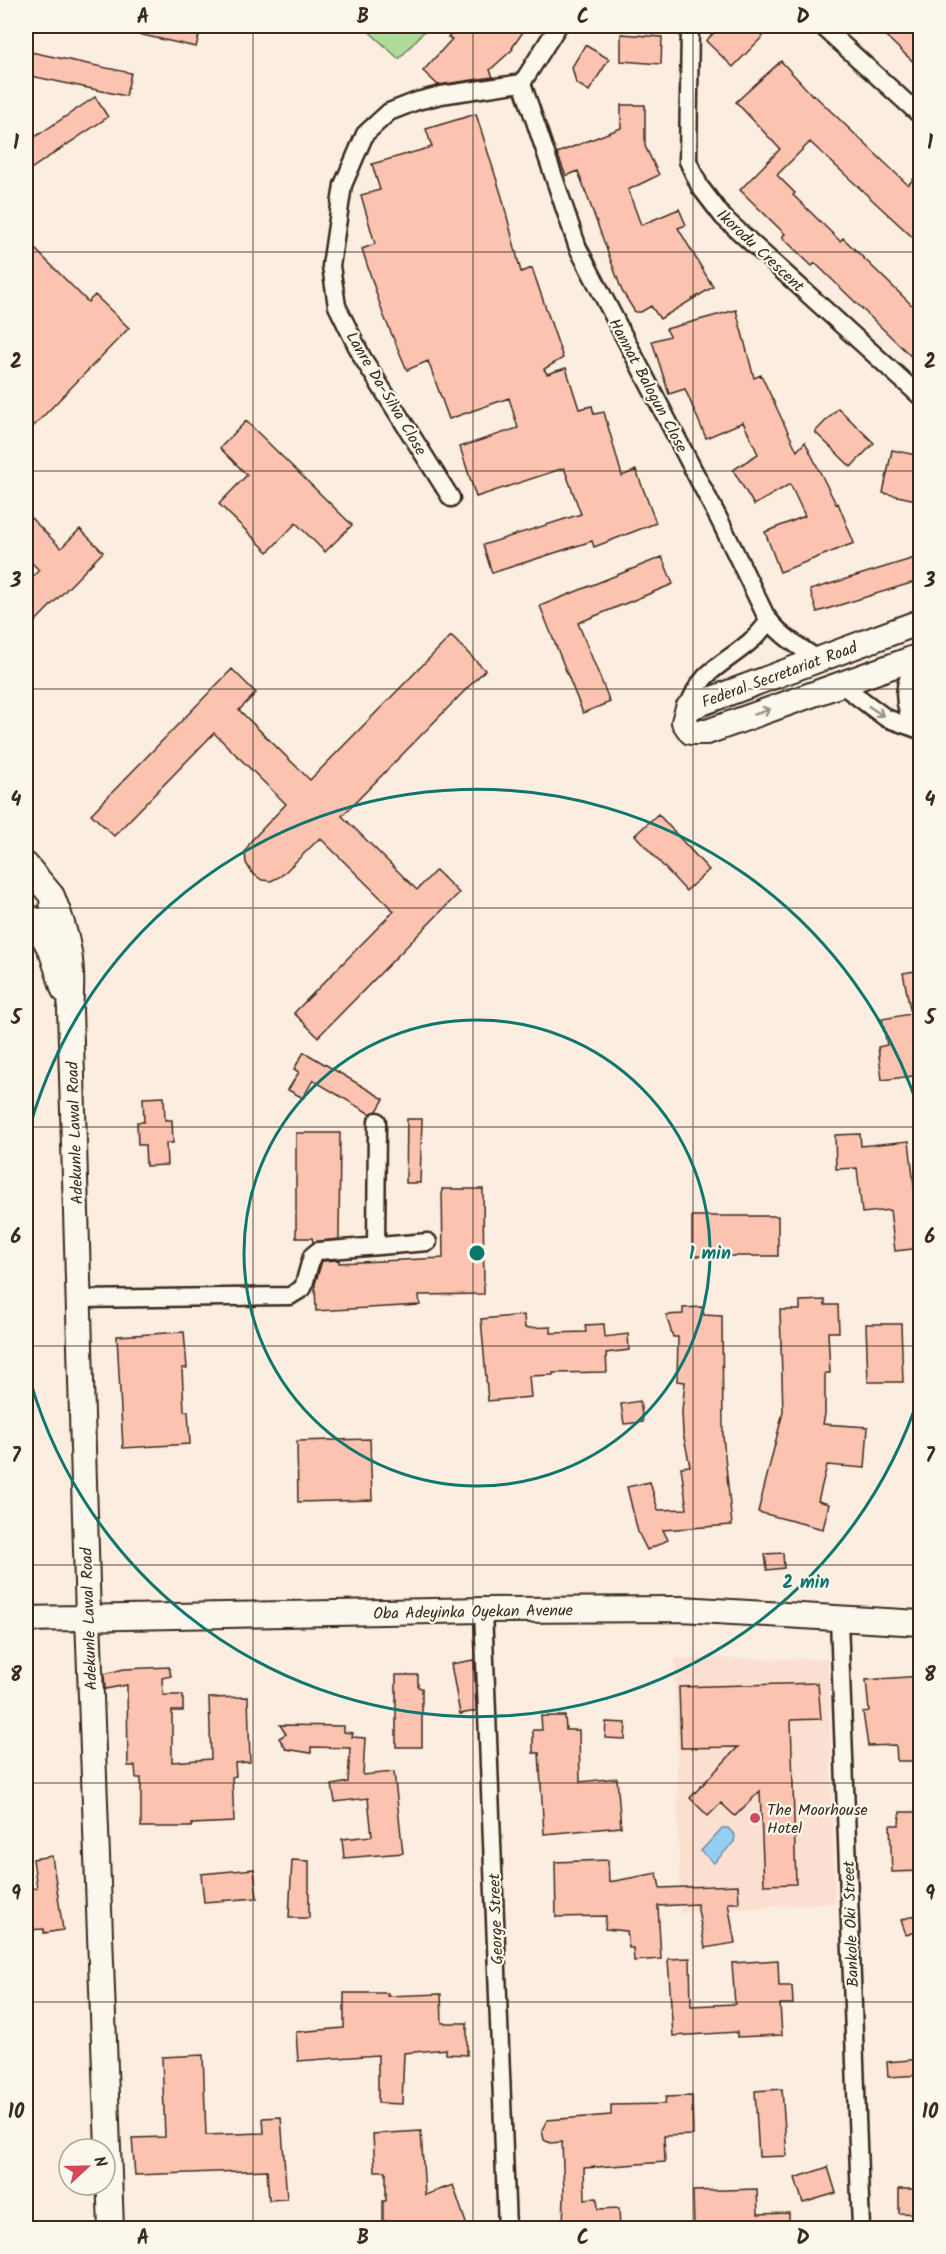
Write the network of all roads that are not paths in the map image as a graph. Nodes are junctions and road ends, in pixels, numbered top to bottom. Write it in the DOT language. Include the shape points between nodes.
graph roads {
  1 [pos="558,26"];
  2 [pos="690,26"];
  3 [pos="822,26"];
  4 [pos="522,83"];
  5 [pos="921,115"];
  6 [pos="921,396"];
  7 [pos="451,498"];
  8 [pos="769,621"];
  9 [pos="921,622"];
  10 [pos="920,656"];
  11 [pos="819,660"];
  12 [pos="842,685"];
  13 [pos="688,708"];
  14 [pos="918,729"];
  15 [pos="26,865"];
  16 [pos="52,896"];
  17 [pos="29,914"];
  18 [pos="70,1010"];
  19 [pos="377,1121"];
  20 [pos="428,1242"];
  21 [pos="376,1246"];
  22 [pos="79,1299"];
  23 [pos="483,1610"];
  24 [pos="88,1617"];
  25 [pos="26,1619"];
  26 [pos="840,1619"];
  27 [pos="921,1623"];
  28 [pos="111,2229"];
  29 [pos="507,2229"];
  30 [pos="861,2229"];
  1 -- 4 [label="street"];
  2 -- 6 [label="street, Ikorodu Crescent" via="688,161 700,188 723,217"];
  3 -- 5 [label="street"];
  4 -- 7 [label="street, Lanre Da-Silva Close" via="441,95 389,112 365,134 344,185 331,266 337,306 362,357"];
  4 -- 8 [label="street, Hannat Balogun Close" via="578,248"];
  8 -- 11 [label="street, Hannat Balogun Close"];
  8 -- 13 [label="street" via="753,640 706,675 693,691"];
  9 -- 11 [label="main road, Federal Secretariat Road"];
  10 -- 12 [label="main road, Federal Secretariat Road"];
  10 -- 14 [label="street" via="907,676 903,694"];
  11 -- 13 [label="main road, Federal Secretariat Road"];
  13 -- 12 [label="main road, Federal Secretariat Road, one-way" via="684,722 692,732 707,732"];
  12 -- 14 [label="street, one-way" via="886,718"];
  15 -- 16 [label="main road"];
  16 -- 17 [label="main road" via="52,916 43,920"];
  16 -- 18 [label="main road" via="67,934 71,957"];
  17 -- 18 [label="main road" via="52,953"];
  18 -- 22 [label="main road, Adekunle Lawal Road"];
  19 -- 21 [label="street"];
  20 -- 21 [label="street"];
  21 -- 22 [label="street" via="318,1251 312,1256 303,1288 290,1296"];
  22 -- 24 [label="main road, Adekunle Lawal Road"];
  23 -- 24 [label="main road, Oba Adeyinka Oyekan Avenue"];
  23 -- 26 [label="main road, Oba Adeyinka Oyekan Avenue" via="681,1608"];
  23 -- 29 [label="street, George Street"];
  24 -- 25 [label="main road, Oba Adeyinka Oyekan Avenue"];
  24 -- 28 [label="main road, Adekunle Lawal Road"];
  26 -- 27 [label="main road, Oba Adeyinka Oyekan Avenue"];
  26 -- 30 [label="street, Bankole Oki Street"];
}
